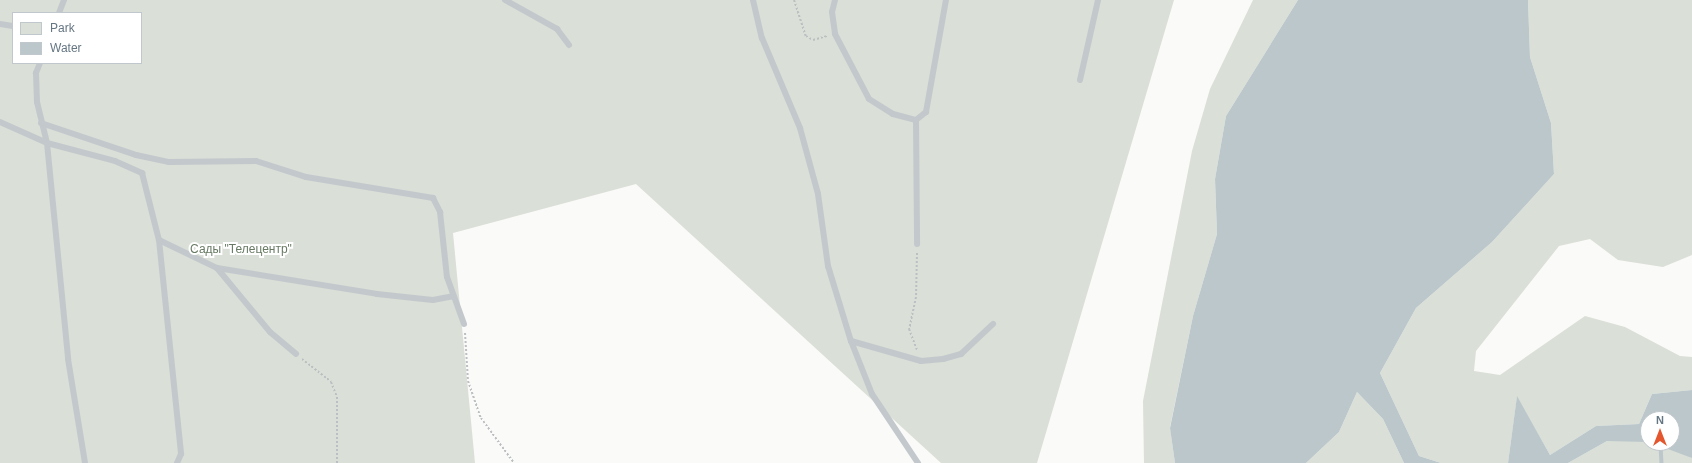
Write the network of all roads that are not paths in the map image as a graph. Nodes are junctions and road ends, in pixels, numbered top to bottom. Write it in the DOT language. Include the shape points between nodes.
graph roads {
  1 [pos="64,0"];
  2 [pos="505,0"];
  3 [pos="753,0"];
  4 [pos="835,0"];
  5 [pos="946,0"];
  6 [pos="1098,0"];
  7 [pos="59,12"];
  8 [pos="0,24"];
  9 [pos="12,26"];
  10 [pos="569,45"];
  11 [pos="40,64"];
  12 [pos="1080,80"];
  13 [pos="916,120"];
  14 [pos="0,122"];
  15 [pos="41,123"];
  16 [pos="47,144"];
  17 [pos="159,240"];
  18 [pos="917,244"];
  19 [pos="217,268"];
  20 [pos="453,296"];
  21 [pos="464,324"];
  22 [pos="993,324"];
  23 [pos="851,341"];
  24 [pos="296,354"];
  25 [pos="85,463"];
  26 [pos="177,463"];
  27 [pos="918,463"];
  1 -- 7 [label="lane"];
  2 -- 10 [label="lane" via="557,29"];
  3 -- 23 [label="lane" via="762,38 800,128 818,194 828,266"];
  4 -- 13 [label="lane" via="832,12 835,34 869,100 893,114"];
  5 -- 13 [label="lane" via="926,112"];
  6 -- 12 [label="lane"];
  8 -- 9 [label="lane"];
  11 -- 15 [label="lane" via="36,73"];
  13 -- 18 [label="lane"];
  14 -- 16 [label="lane"];
  15 -- 16 [label="lane"];
  15 -- 20 [label="lane" via="128,153 168,162 256,161 306,177 433,198 440,212"];
  16 -- 17 [label="lane" via="115,161 142,173"];
  16 -- 25 [label="lane" via="68,359"];
  17 -- 19 [label="lane"];
  17 -- 26 [label="lane" via="181,454"];
  19 -- 20 [label="lane" via="377,294 433,300"];
  19 -- 24 [label="lane" via="270,332"];
  20 -- 21 [label="lane"];
  22 -- 23 [label="lane" via="961,354 921,361"];
  23 -- 27 [label="lane" via="872,394"];
}
